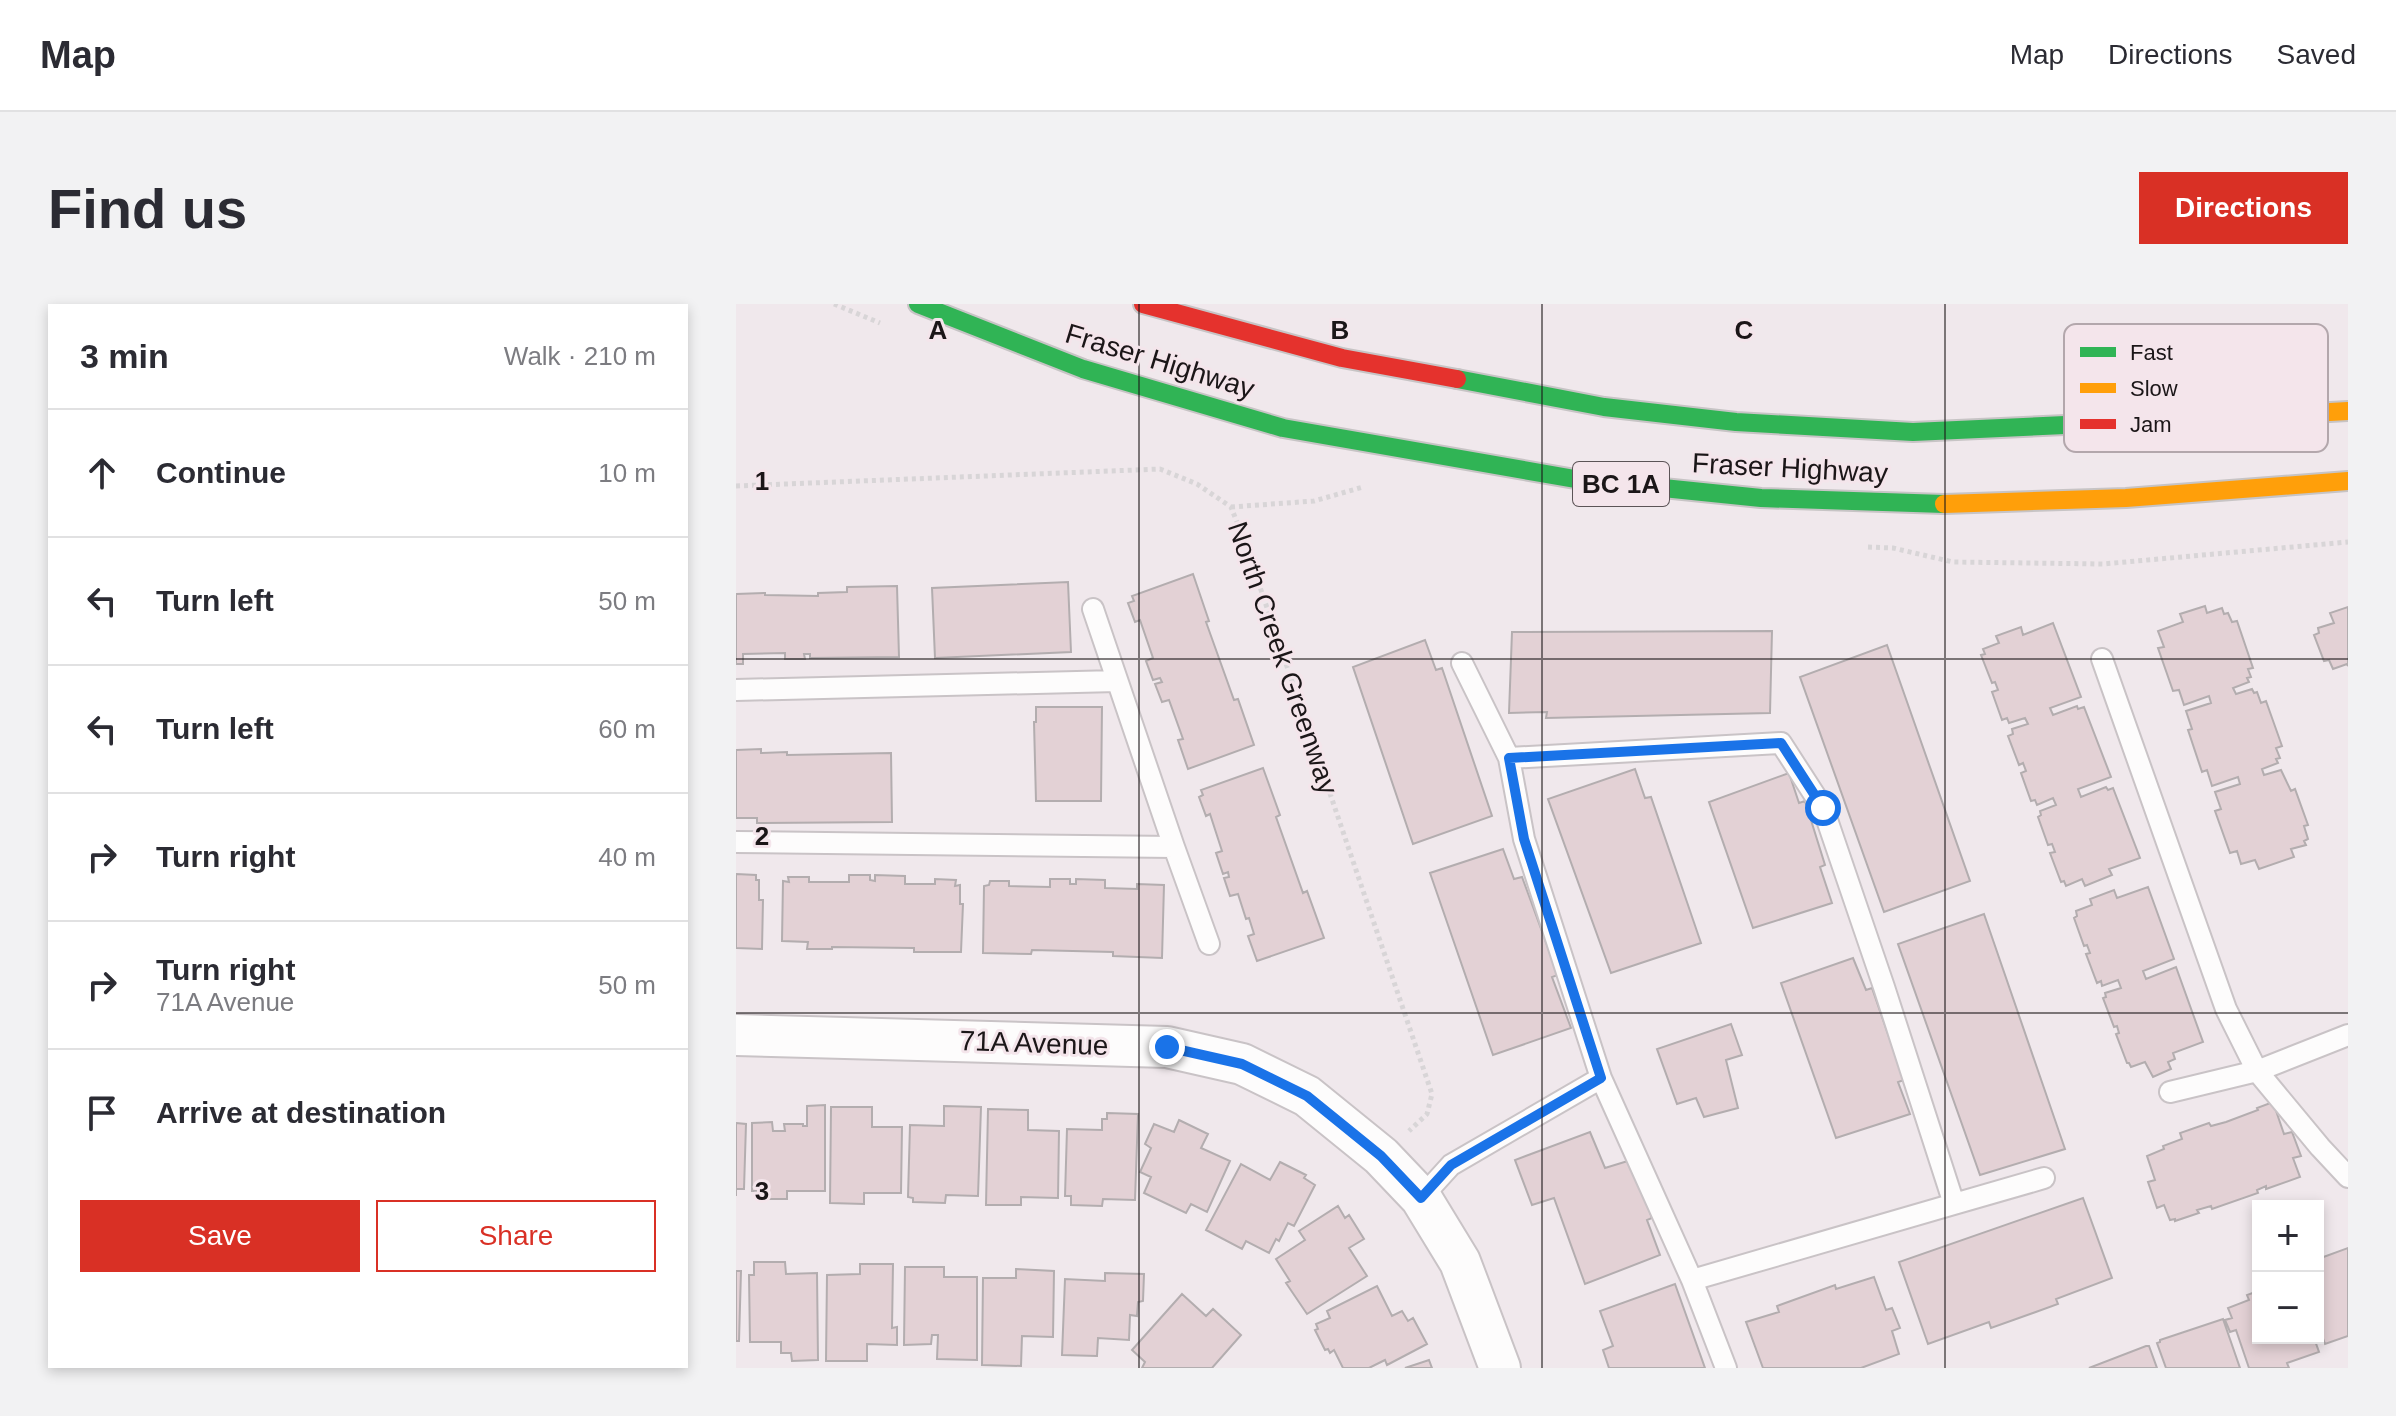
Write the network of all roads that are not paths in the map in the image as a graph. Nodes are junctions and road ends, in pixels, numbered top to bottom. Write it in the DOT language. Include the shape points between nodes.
graph roads {
  1 [pos="918,304"];
  2 [pos="1143,304"];
  3 [pos="2348,411"];
  4 [pos="2328,412"];
  5 [pos="2064,426"];
  6 [pos="2348,481"];
  7 [pos="1093,609"];
  8 [pos="2102,659"];
  9 [pos="1462,663"];
  10 [pos="1117,681"];
  11 [pos="736,690"];
  12 [pos="1509,758"];
  13 [pos="736,842"];
  14 [pos="1174,847"];
  15 [pos="1209,944"];
  16 [pos="736,1035"];
  17 [pos="2348,1035"];
  18 [pos="2257,1071"];
  19 [pos="1601,1078"];
  20 [pos="2170,1092"];
  21 [pos="2348,1177"];
  22 [pos="2044,1178"];
  23 [pos="1421,1198"];
  24 [pos="1954,1204"];
  25 [pos="1692,1280"];
  26 [pos="1494,1351"];
  27 [pos="1726,1368"];
  1 -- 6 [label="main road, Fraser Highway / BC 1A" via="1083,369 1283,428 1575,479 1761,498 1951,504 2126,498"];
  2 -- 5 [label="main road, Fraser Highway" via="1342,358 1604,407 1736,422 1913,432"];
  3 -- 4 [label="main road, Fraser Highway"];
  7 -- 10 [label="lane"];
  8 -- 18 [label="lane" via="2226,1009"];
  9 -- 12 [label="lane"];
  10 -- 11 [label="lane"];
  10 -- 14 [label="lane"];
  12 -- 19 [label="lane" via="1524,839"];
  12 -- 24 [label="lane" via="1781,743 1823,808"];
  13 -- 14 [label="lane"];
  14 -- 15 [label="lane"];
  16 -- 23 [label="street, 71A Avenue" via="1167,1047 1242,1064 1307,1096 1381,1156"];
  17 -- 18 [label="lane"];
  18 -- 20 [label="lane"];
  18 -- 21 [label="lane"];
  19 -- 23 [label="lane" via="1451,1165"];
  19 -- 25 [label="lane"];
  22 -- 24 [label="lane"];
  23 -- 26 [label="street, 71A Avenue" via="1460,1262"];
  24 -- 25 [label="lane"];
  25 -- 27 [label="lane"];
}
